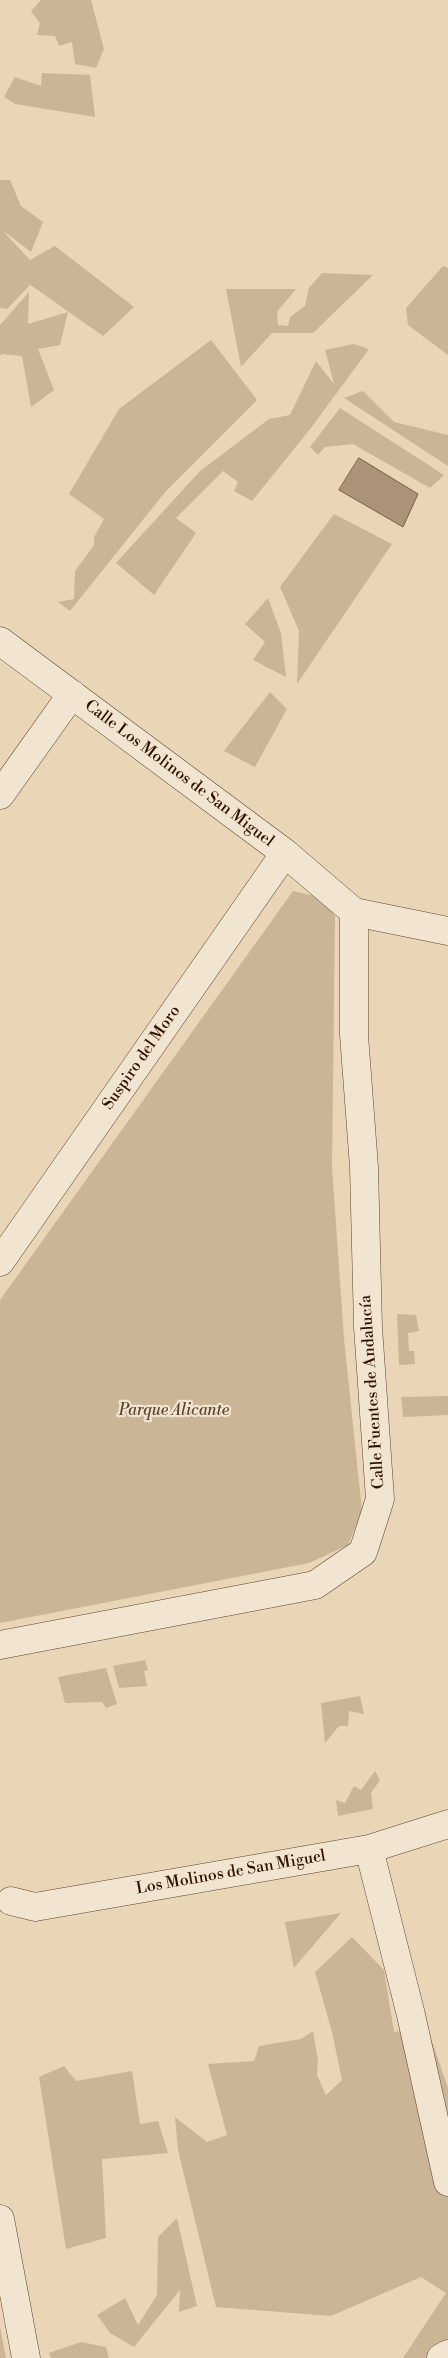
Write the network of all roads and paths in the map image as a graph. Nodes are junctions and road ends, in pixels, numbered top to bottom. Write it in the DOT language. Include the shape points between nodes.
graph roads {
  1 [pos="0,641"];
  2 [pos="72,694"];
  3 [pos="0,795"];
  4 [pos="285,853"];
  5 [pos="354,912"];
  6 [pos="448,931"];
  7 [pos="0,1262"];
  8 [pos="0,1645"];
  9 [pos="448,1824"];
  10 [pos="369,1849"];
  11 [pos="4,1897"];
  12 [pos="448,2182"];
  13 [pos="0,2219"];
  14 [pos="448,2354"];
  15 [pos="26,2358"];
  16 [pos="441,2358"];
  1 -- 2 [label="street, Calle Los Molinos de San Miguel"];
  2 -- 3 [label="street"];
  2 -- 4 [label="street, Calle Los Molinos de San Miguel"];
  4 -- 5 [label="street, Calle Los Molinos de San Miguel"];
  4 -- 7 [label="street, Suspiro del Moro"];
  5 -- 6 [label="street"];
  5 -- 8 [label="street, Calle Fuentes de Andalucía" via="354,1035 364,1167 368,1327 380,1499 363,1552 315,1585"];
  9 -- 10 [label="street, Los Molinos de San Miguel"];
  10 -- 11 [label="street, Los Molinos de San Miguel" via="35,1907"];
  10 -- 12 [label="street" via="411,2015"];
  13 -- 15 [label="street"];
  14 -- 16 [label="street"];
}
